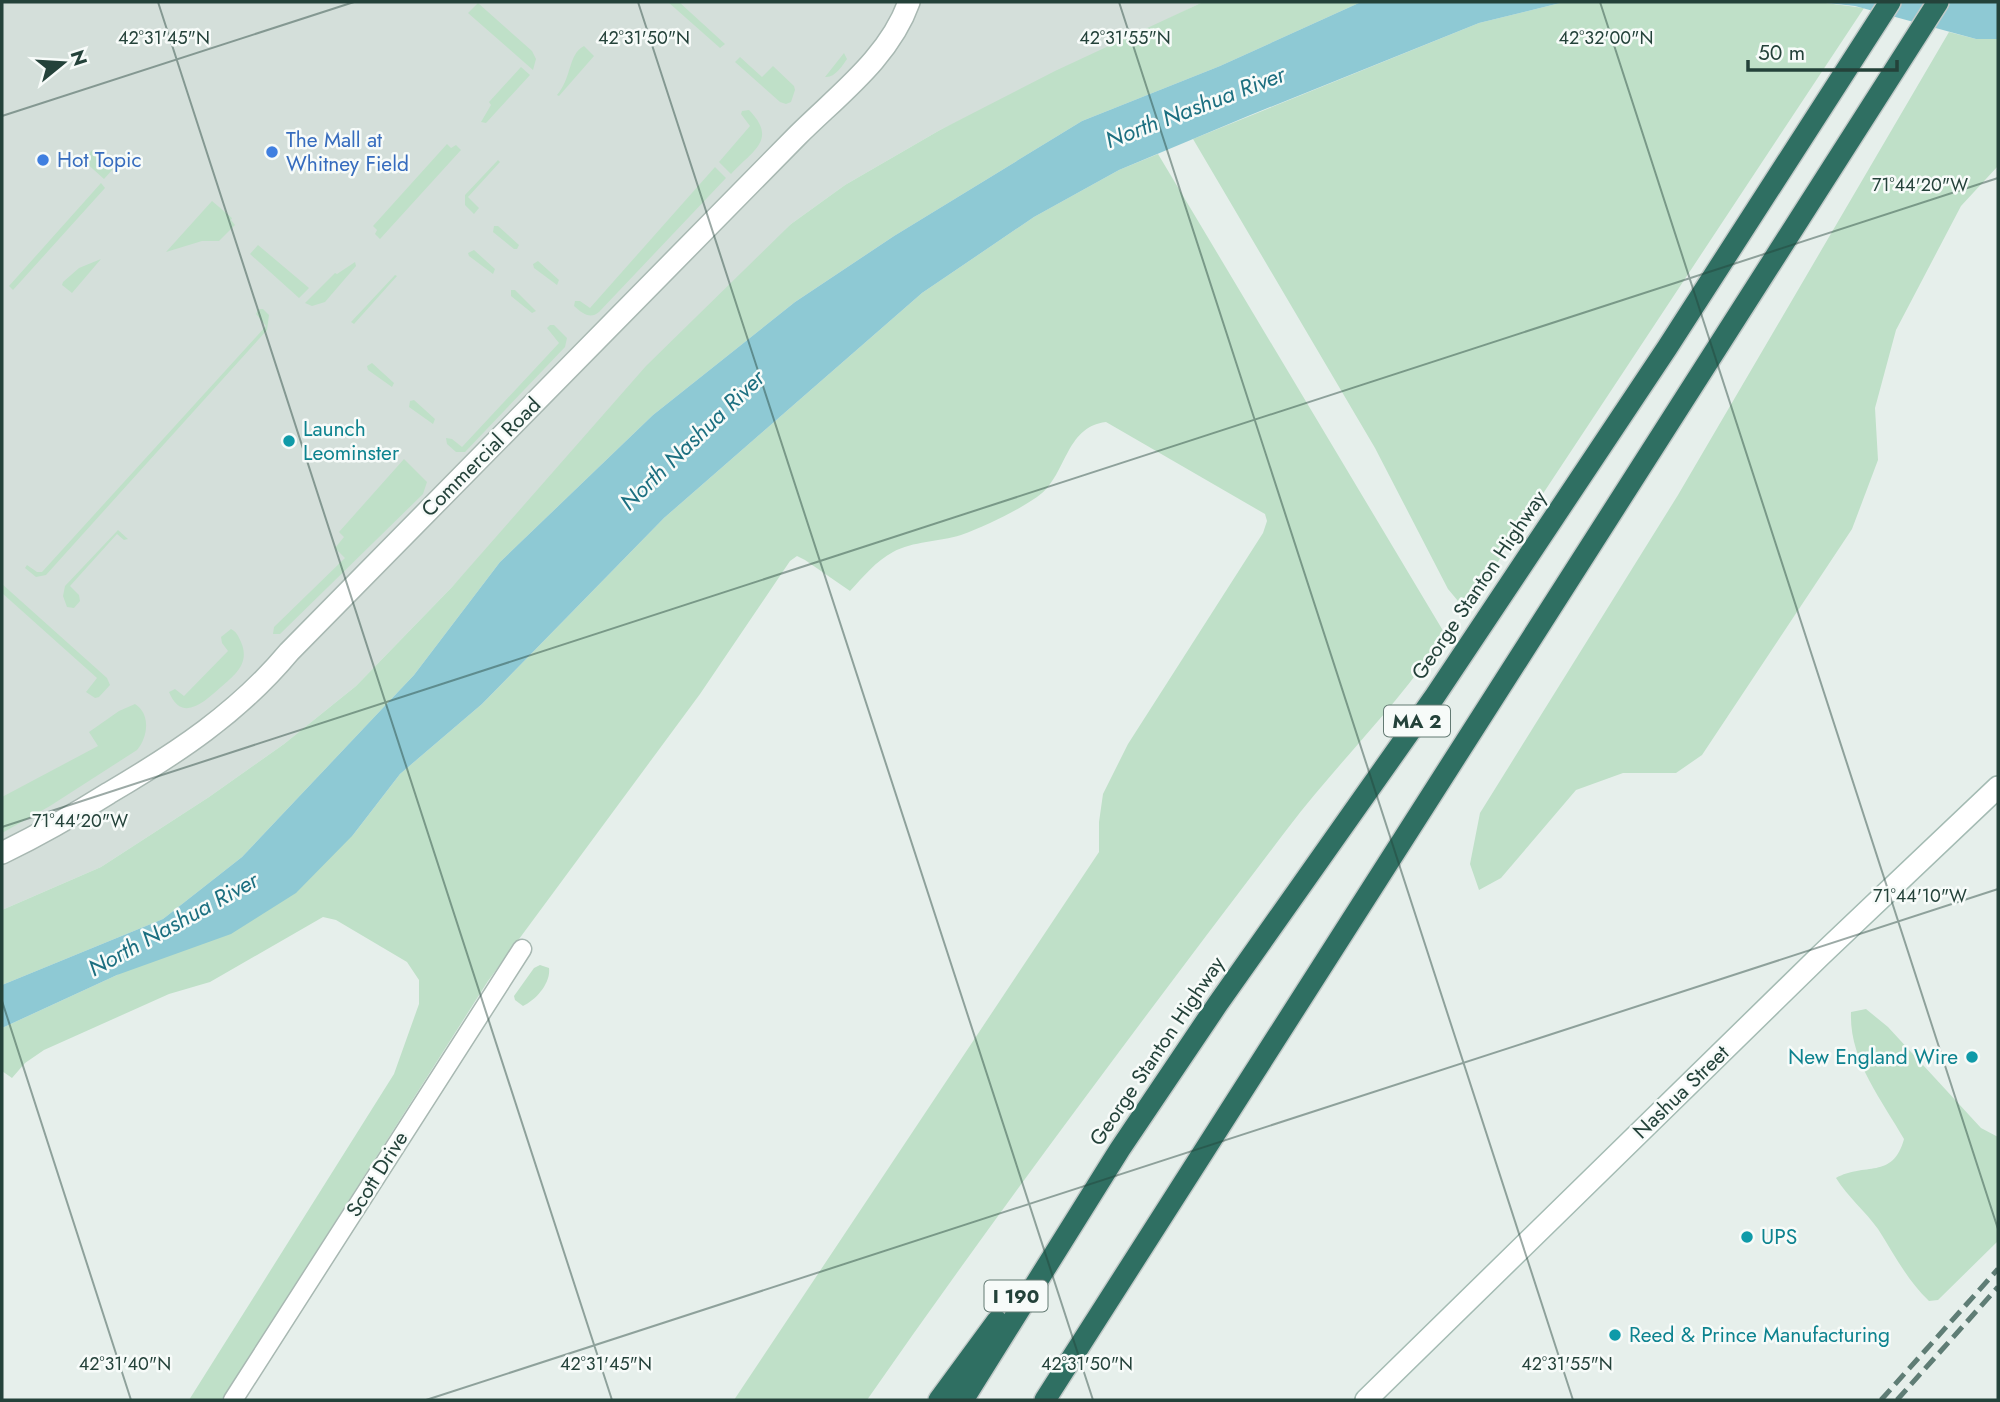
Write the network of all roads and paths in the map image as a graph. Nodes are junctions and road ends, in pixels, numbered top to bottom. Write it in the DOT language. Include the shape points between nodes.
graph roads {
  1 [pos="909,2"];
  2 [pos="1890,2"];
  3 [pos="1938,2"];
  4 [pos="1998,786"];
  5 [pos="2,853"];
  6 [pos="522,949"];
  7 [pos="1092,1192"];
  8 [pos="233,1400"];
  9 [pos="939,1400"];
  10 [pos="963,1400"];
  11 [pos="1045,1400"];
  12 [pos="1366,1400"];
  1 -- 5 [label="street, Commercial Road" via="873,63 259,687 162,761"];
  2 -- 7 [label="highway, George Stanton Highway / MA 2" via="1675,337 1443,684"];
  3 -- 11 [label="highway, MA 2"];
  4 -- 12 [label="street, Nashua Street"];
  6 -- 8 [label="street, Scott Drive"];
  7 -- 9 [label="highway, I 190"];
  7 -- 10 [label="highway, George Stanton Highway / MA 2"];
}
